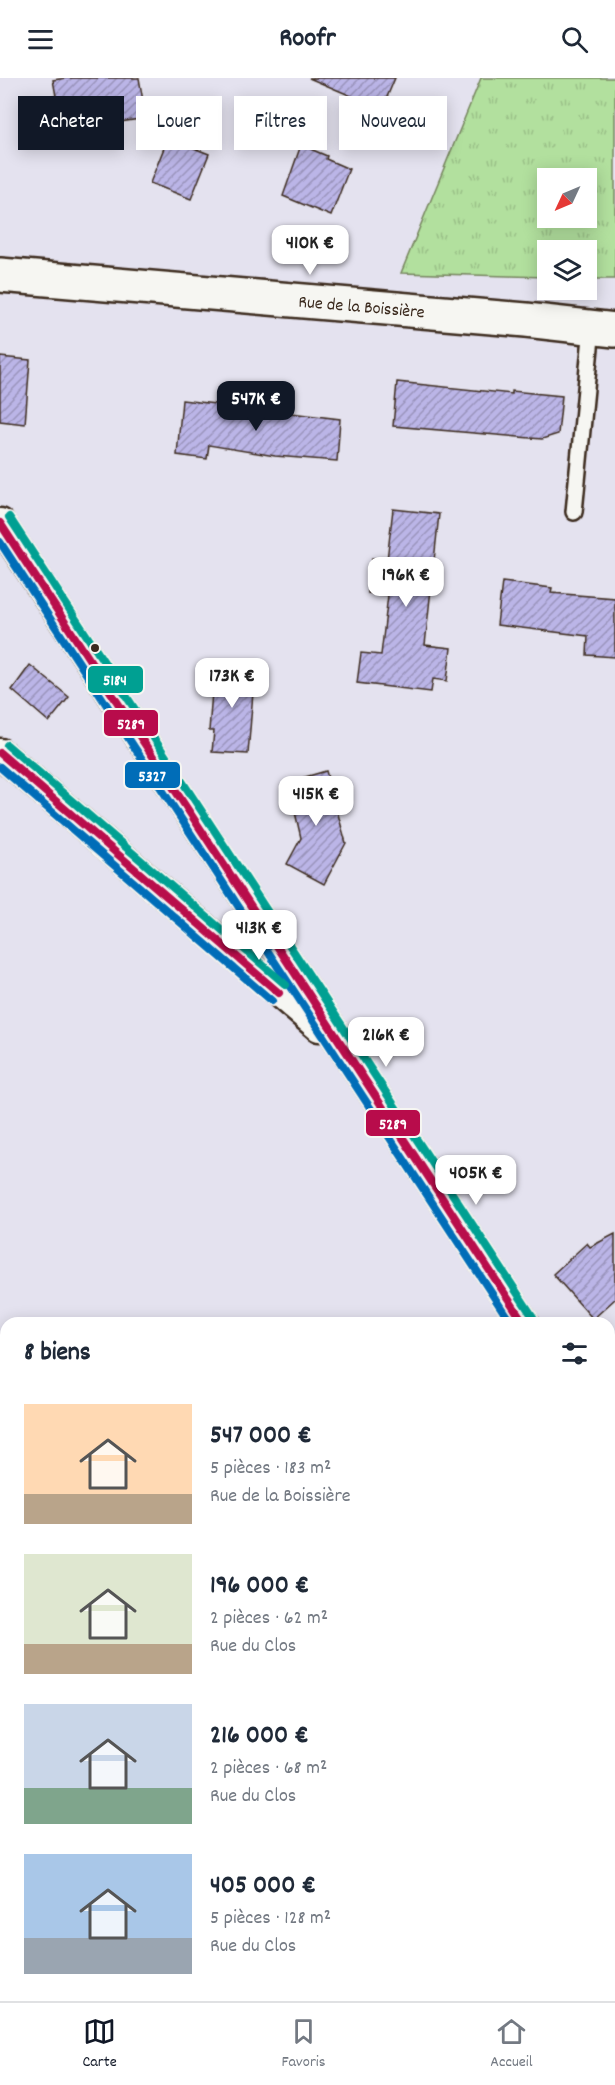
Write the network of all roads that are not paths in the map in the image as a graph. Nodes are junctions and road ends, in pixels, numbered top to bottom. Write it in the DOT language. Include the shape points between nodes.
graph roads {
  1 [pos="0,275"];
  2 [pos="604,328"];
  3 [pos="574,512"];
  4 [pos="0,523"];
  5 [pos="0,753"];
  6 [pos="261,921"];
  7 [pos="224,946"];
  8 [pos="344,1049"];
  9 [pos="520,1317"];
  1 -- 2 [label="main road, Rue de la Boissière"];
  2 -- 3 [label="lane"];
  4 -- 6 [label="street"];
  5 -- 7 [label="street"];
  6 -- 7 [label="street" via="249,940"];
  6 -- 8 [label="street"];
  7 -- 8 [label="street"];
  8 -- 9 [label="street"];
}
